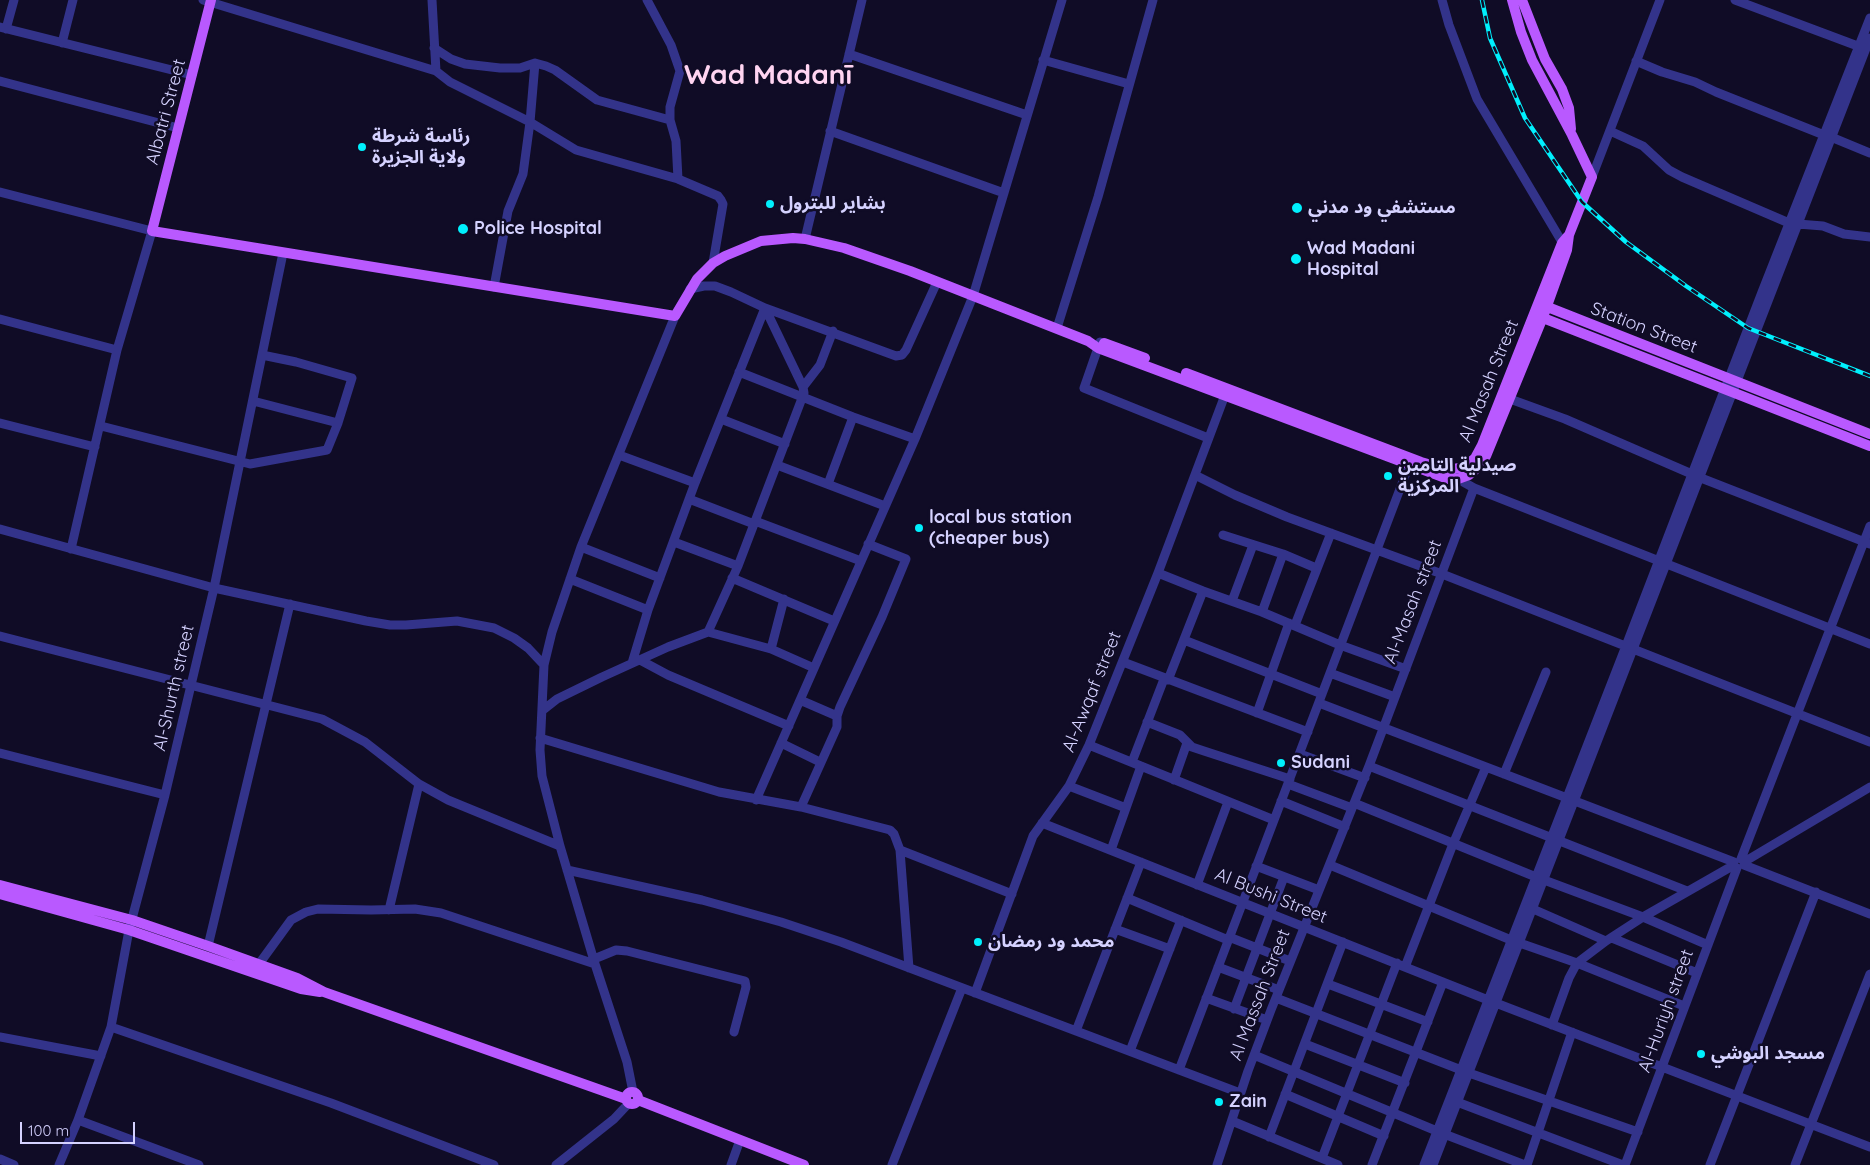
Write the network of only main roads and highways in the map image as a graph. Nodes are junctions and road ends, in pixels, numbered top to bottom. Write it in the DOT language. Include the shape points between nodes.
graph roads {
  1 [pos="1512,0"];
  2 [pos="1522,0"];
  3 [pos="208,1"];
  4 [pos="1572,135"];
  5 [pos="1543,305"];
  6 [pos="1539,316"];
  7 [pos="1099,345"];
  8 [pos="1732,385"];
  9 [pos="1276,411"];
  10 [pos="1870,434"];
  11 [pos="1870,446"];
  12 [pos="1457,474"];
  13 [pos="0,885"];
  14 [pos="0,894"];
  15 [pos="130,925"];
  16 [pos="324,992"];
  17 [pos="804,1165"];
  1 -- 4 [label="main road" via="1532,60"];
  2 -- 4 [label="main road" via="1545,59 1562,89 1569,108"];
  3 -- 7 [label="main road, Albatri Street" via="152,232 674,316 690,289 713,263 761,242 805,238 868,255"];
  4 -- 5 [label="main road" via="1592,177"];
  5 -- 6 [label="main road"];
  5 -- 8 [label="main road, Station Street"];
  6 -- 8 [label="main road"];
  6 -- 12 [label="main road, Al Masah Street" via="1479,452"];
  6 -- 12 [label="main road, Al Masah Street" via="1510,399 1482,462 1469,475"];
  7 -- 9 [label="main road"];
  7 -- 9 [label="main road" via="1225,395"];
  8 -- 10 [label="main road"];
  8 -- 11 [label="main road"];
  9 -- 12 [label="main road" via="1411,462"];
  13 -- 15 [label="main road"];
  14 -- 15 [label="main road"];
  15 -- 16 [label="main road" via="208,946 297,978"];
  15 -- 16 [label="main road" via="284,984"];
  16 -- 17 [label="main road" via="632,1099"];
}
